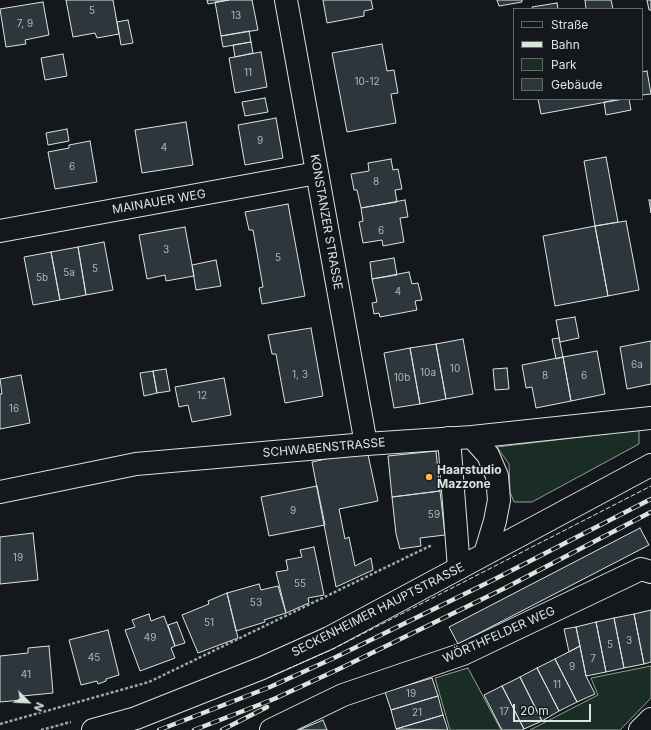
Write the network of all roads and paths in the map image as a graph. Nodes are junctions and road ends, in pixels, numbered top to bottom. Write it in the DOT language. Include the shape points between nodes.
graph roads {
  1 [pos="286,0"];
  2 [pos="317,173"];
  3 [pos="0,231"];
  4 [pos="651,418"];
  5 [pos="472,437"];
  6 [pos="449,438"];
  7 [pos="366,444"];
  8 [pos="651,465"];
  9 [pos="0,492"];
  10 [pos="456,533"];
  11 [pos="485,554"];
  12 [pos="459,568"];
  13 [pos="651,572"];
  14 [pos="651,719"];
  15 [pos="0,724"];
  16 [pos="93,730"];
  17 [pos="271,730"];
  18 [pos="640,730"];
  1 -- 2 [label="main road, KONSTANZER STRASSE"];
  2 -- 3 [label="main road, MAINAUER WEG"];
  2 -- 7 [label="main road, KONSTANZER STRASSE"];
  4 -- 5 [label="main road, SCHWABENSTRASSE"];
  5 -- 6 [label="main road, SCHWABENSTRASSE"];
  5 -- 11 [label="main road" via="488,455 497,476 499,500"];
  6 -- 7 [label="main road, SCHWABENSTRASSE"];
  6 -- 10 [label="main road"];
  7 -- 9 [label="main road, SCHWABENSTRASSE" via="136,464"];
  8 -- 11 [label="main road, SECKENHEIMER HAUPTSTRASSE"];
  10 -- 12 [label="main road"];
  10 -- 15 [label="path" via="149,682"];
  11 -- 12 [label="main road, SECKENHEIMER HAUPTSTRASSE"];
  12 -- 16 [label="main road, SECKENHEIMER HAUPTSTRASSE" via="329,638 262,668 136,718"];
  13 -- 17 [label="main road, WÖRTHFELDER WEG" via="641,569 463,654 343,695"];
  14 -- 18 [label="main road"];
}
